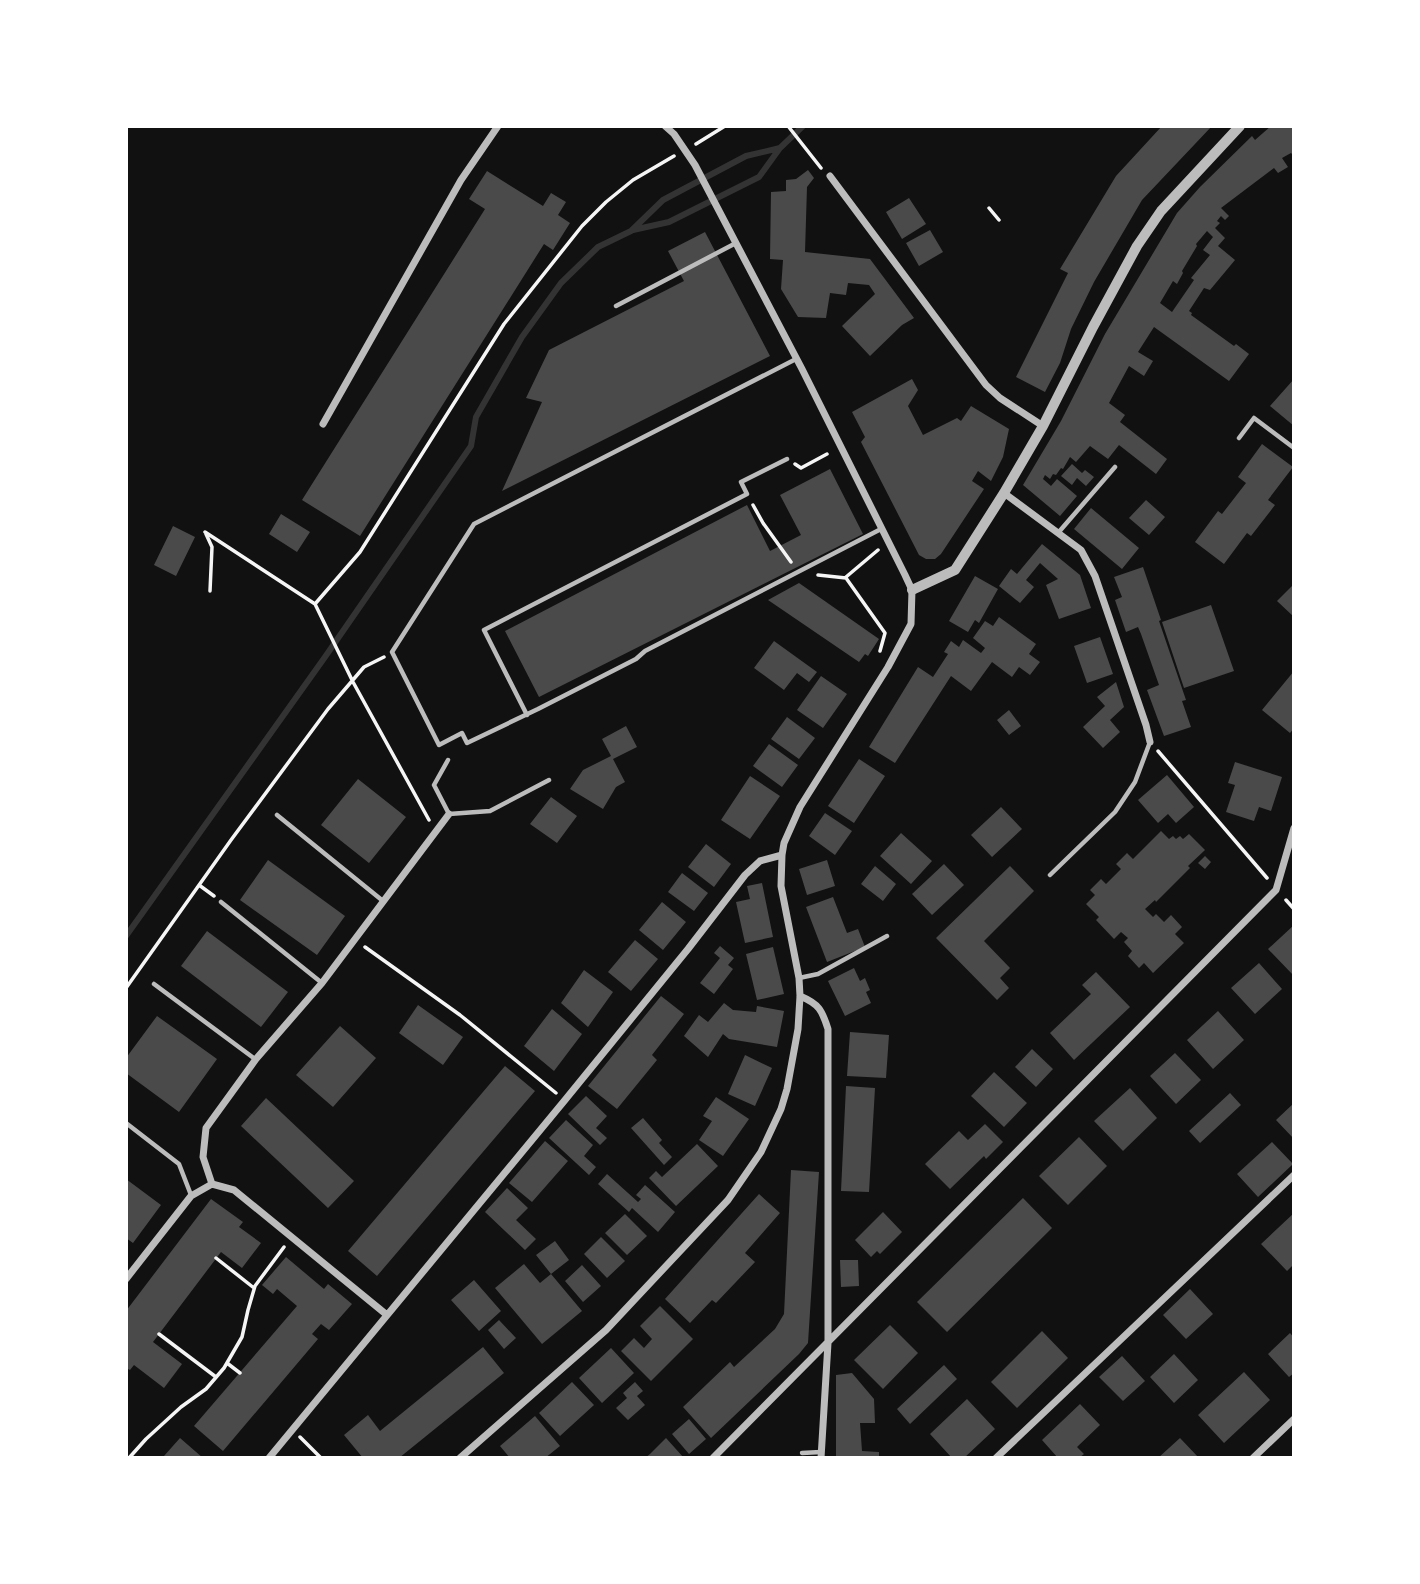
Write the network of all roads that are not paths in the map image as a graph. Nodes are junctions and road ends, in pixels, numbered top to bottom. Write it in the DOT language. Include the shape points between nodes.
graph roads {
  1 [pos="498,126"];
  2 [pos="664,126"];
  3 [pos="1240,126"];
  4 [pos="830,176"];
  5 [pos="736,243"];
  6 [pos="616,306"];
  7 [pos="797,359"];
  8 [pos="323,424"];
  9 [pos="1043,426"];
  10 [pos="1239,438"];
  11 [pos="1294,449"];
  12 [pos="788,459"];
  13 [pos="1115,467"];
  14 [pos="1004,493"];
  15 [pos="882,528"];
  16 [pos="1058,533"];
  17 [pos="912,590"];
  18 [pos="527,715"];
  19 [pos="1150,742"];
  20 [pos="448,760"];
  21 [pos="549,780"];
  22 [pos="449,814"];
  23 [pos="277,815"];
  24 [pos="1294,828"];
  25 [pos="782,855"];
  26 [pos="1050,875"];
  27 [pos="221,902"];
  28 [pos="383,902"];
  29 [pos="887,936"];
  30 [pos="799,978"];
  31 [pos="322,983"];
  32 [pos="154,984"];
  33 [pos="800,996"];
  34 [pos="256,1059"];
  35 [pos="126,1123"];
  36 [pos="1294,1175"];
  37 [pos="212,1185"];
  38 [pos="191,1196"];
  39 [pos="126,1279"];
  40 [pos="387,1315"];
  41 [pos="828,1343"];
  42 [pos="1294,1419"];
  43 [pos="802,1453"];
  44 [pos="821,1455"];
  45 [pos="269,1458"];
  46 [pos="460,1458"];
  47 [pos="713,1458"];
  48 [pos="996,1458"];
  49 [pos="1253,1458"];
  1 -- 8 [label="street" via="461,180"];
  2 -- 5 [label="street" via="695,165"];
  3 -- 9 [label="street" via="1161,211 1137,246"];
  4 -- 9 [label="street" via="986,384"];
  5 -- 6 [label="lane"];
  5 -- 7 [label="street"];
  7 -- 15 [label="street"];
  7 -- 18 [label="lane" via="474,524 392,652 439,745 462,733 467,743"];
  9 -- 14 [label="street"];
  10 -- 11 [label="lane" via="1254,418"];
  12 -- 18 [label="lane" via="741,482 747,494 484,630"];
  13 -- 16 [label="lane"];
  14 -- 16 [label="street"];
  14 -- 17 [label="street" via="955,570"];
  15 -- 17 [label="street"];
  15 -- 18 [label="lane"];
  16 -- 19 [label="street" via="1081,550 1095,576"];
  17 -- 25 [label="street" via="911,624 800,807"];
  19 -- 26 [label="lane" via="1135,782 1115,812"];
  20 -- 22 [label="lane" via="434,785"];
  21 -- 22 [label="lane" via="490,811"];
  22 -- 28 [label="street"];
  23 -- 28 [label="lane"];
  24 -- 41 [label="street" via="1276,890"];
  25 -- 30 [label="street" via="781,886"];
  25 -- 40 [label="street" via="760,861 745,875"];
  27 -- 31 [label="lane"];
  28 -- 31 [label="street"];
  29 -- 30 [label="lane" via="818,974"];
  30 -- 33 [label="street"];
  31 -- 34 [label="street"];
  32 -- 34 [label="lane"];
  33 -- 41 [label="street" via="822,1011 828,1029"];
  33 -- 46 [label="street" via="787,1089 761,1152 737,1189 606,1330"];
  34 -- 37 [label="street" via="206,1128 203,1157"];
  35 -- 38 [label="lane" via="179,1164"];
  36 -- 48 [label="street"];
  37 -- 38 [label="street"];
  37 -- 40 [label="street" via="234,1190"];
  38 -- 39 [label="street"];
  40 -- 45 [label="street"];
  41 -- 44 [label="street"];
  41 -- 47 [label="street"];
  42 -- 49 [label="street"];
  43 -- 44 [label="lane"];
}
